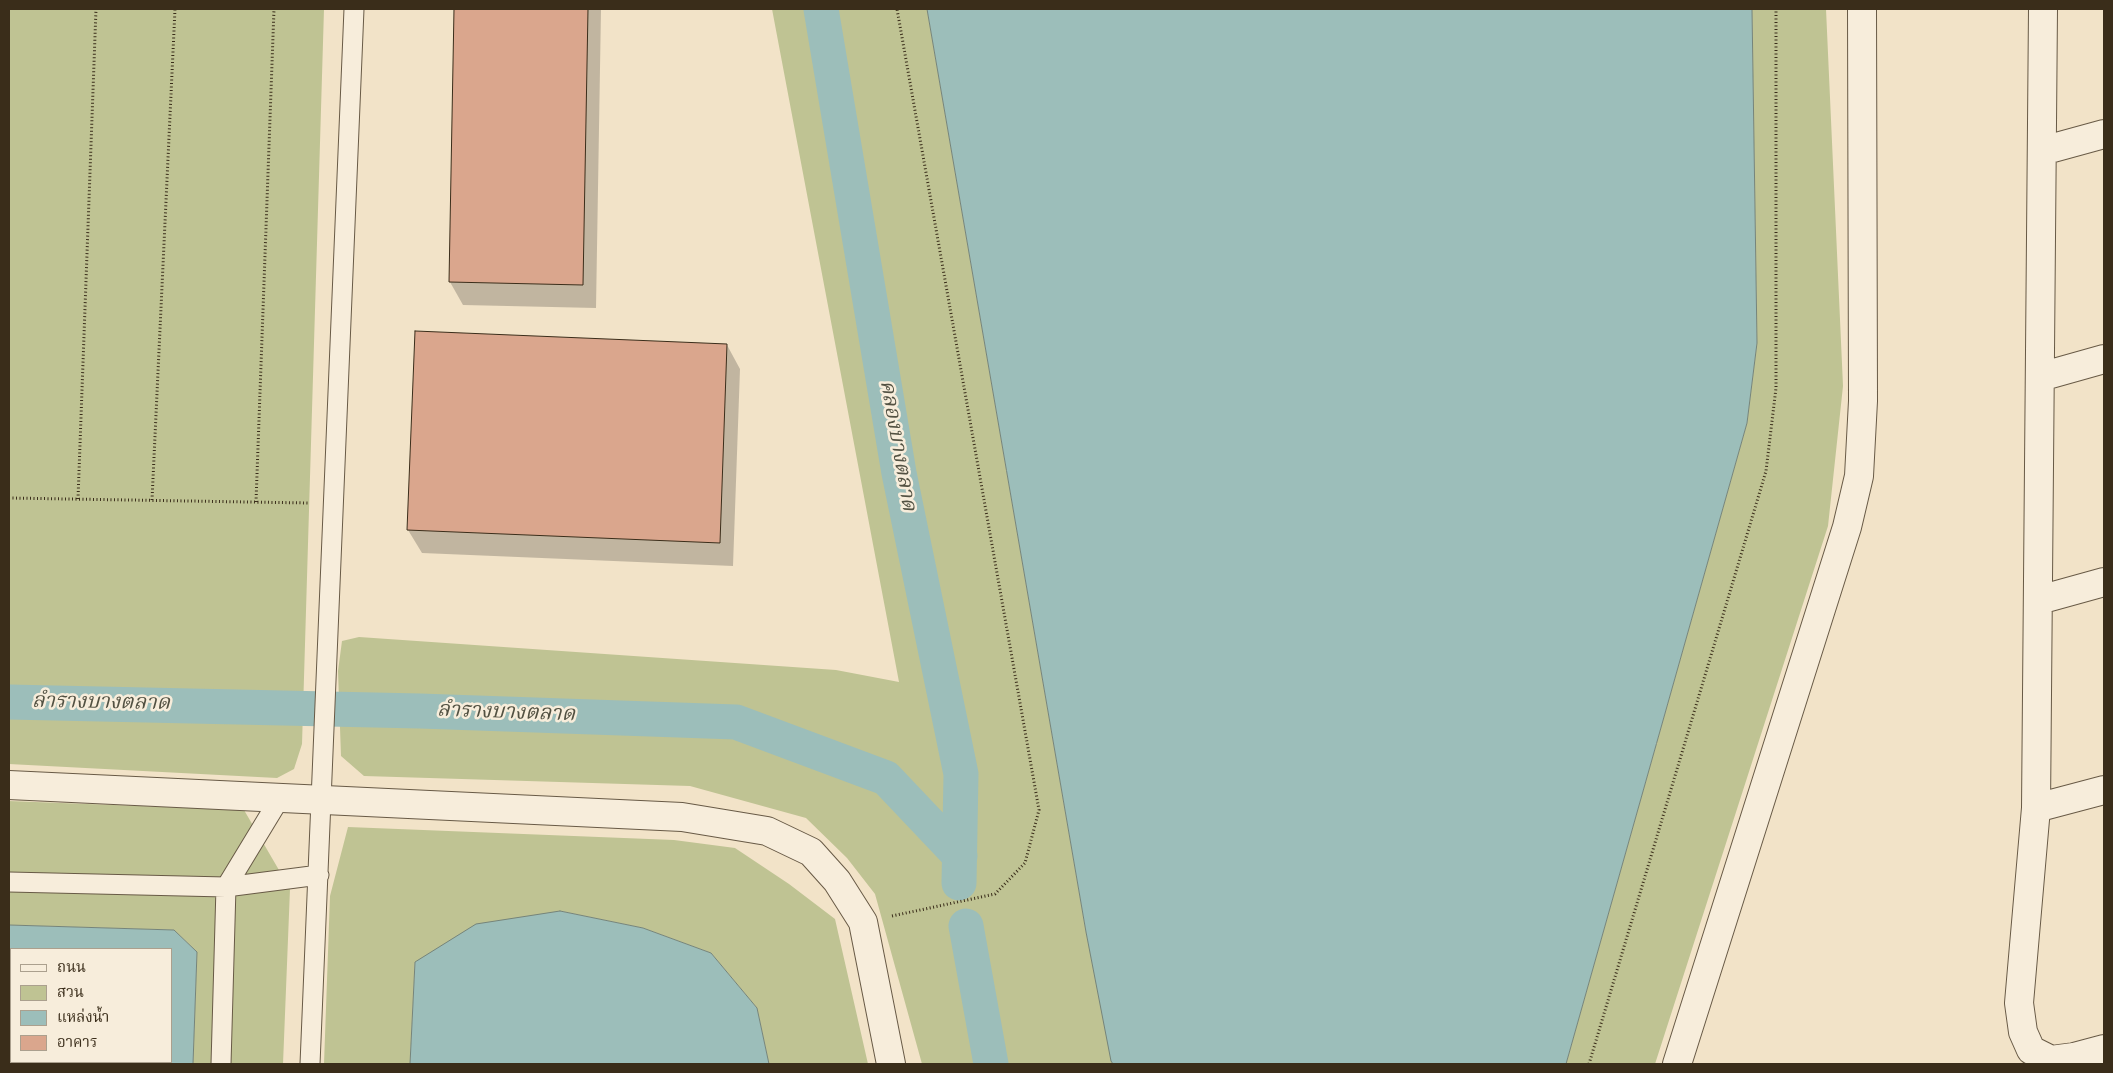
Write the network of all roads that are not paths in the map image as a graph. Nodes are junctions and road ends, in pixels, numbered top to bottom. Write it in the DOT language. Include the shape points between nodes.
graph roads {
  1 [pos="354,9"];
  2 [pos="1862,9"];
  3 [pos="2043,9"];
  4 [pos="2104,134"];
  5 [pos="2042,151"];
  6 [pos="2104,359"];
  7 [pos="2040,377"];
  8 [pos="2104,582"];
  9 [pos="2039,600"];
  10 [pos="9,785"];
  11 [pos="2104,790"];
  12 [pos="280,798"];
  13 [pos="322,800"];
  14 [pos="2036,808"];
  15 [pos="319,875"];
  16 [pos="9,882"];
  17 [pos="226,887"];
  18 [pos="2104,1049"];
  19 [pos="2051,1062"];
  20 [pos="221,1064"];
  21 [pos="310,1064"];
  22 [pos="891,1064"];
  23 [pos="1677,1064"];
  1 -- 13 [label="lane"];
  2 -- 23 [label="street" via="1863,401 1859,476 1848,527"];
  3 -- 5 [label="street"];
  4 -- 5 [label="street"];
  5 -- 7 [label="street"];
  6 -- 7 [label="street"];
  7 -- 9 [label="street"];
  8 -- 9 [label="street"];
  9 -- 14 [label="street"];
  10 -- 12 [label="street"];
  11 -- 14 [label="street"];
  12 -- 13 [label="street"];
  12 -- 17 [label="lane"];
  13 -- 15 [label="lane"];
  13 -- 22 [label="street" via="682,817 767,832 811,852 837,881 862,922"];
  14 -- 19 [label="street" via="2019,1003 2023,1032 2031,1050"];
  15 -- 17 [label="lane"];
  15 -- 21 [label="lane"];
  16 -- 17 [label="lane"];
  17 -- 20 [label="lane"];
  18 -- 19 [label="street"];
}
